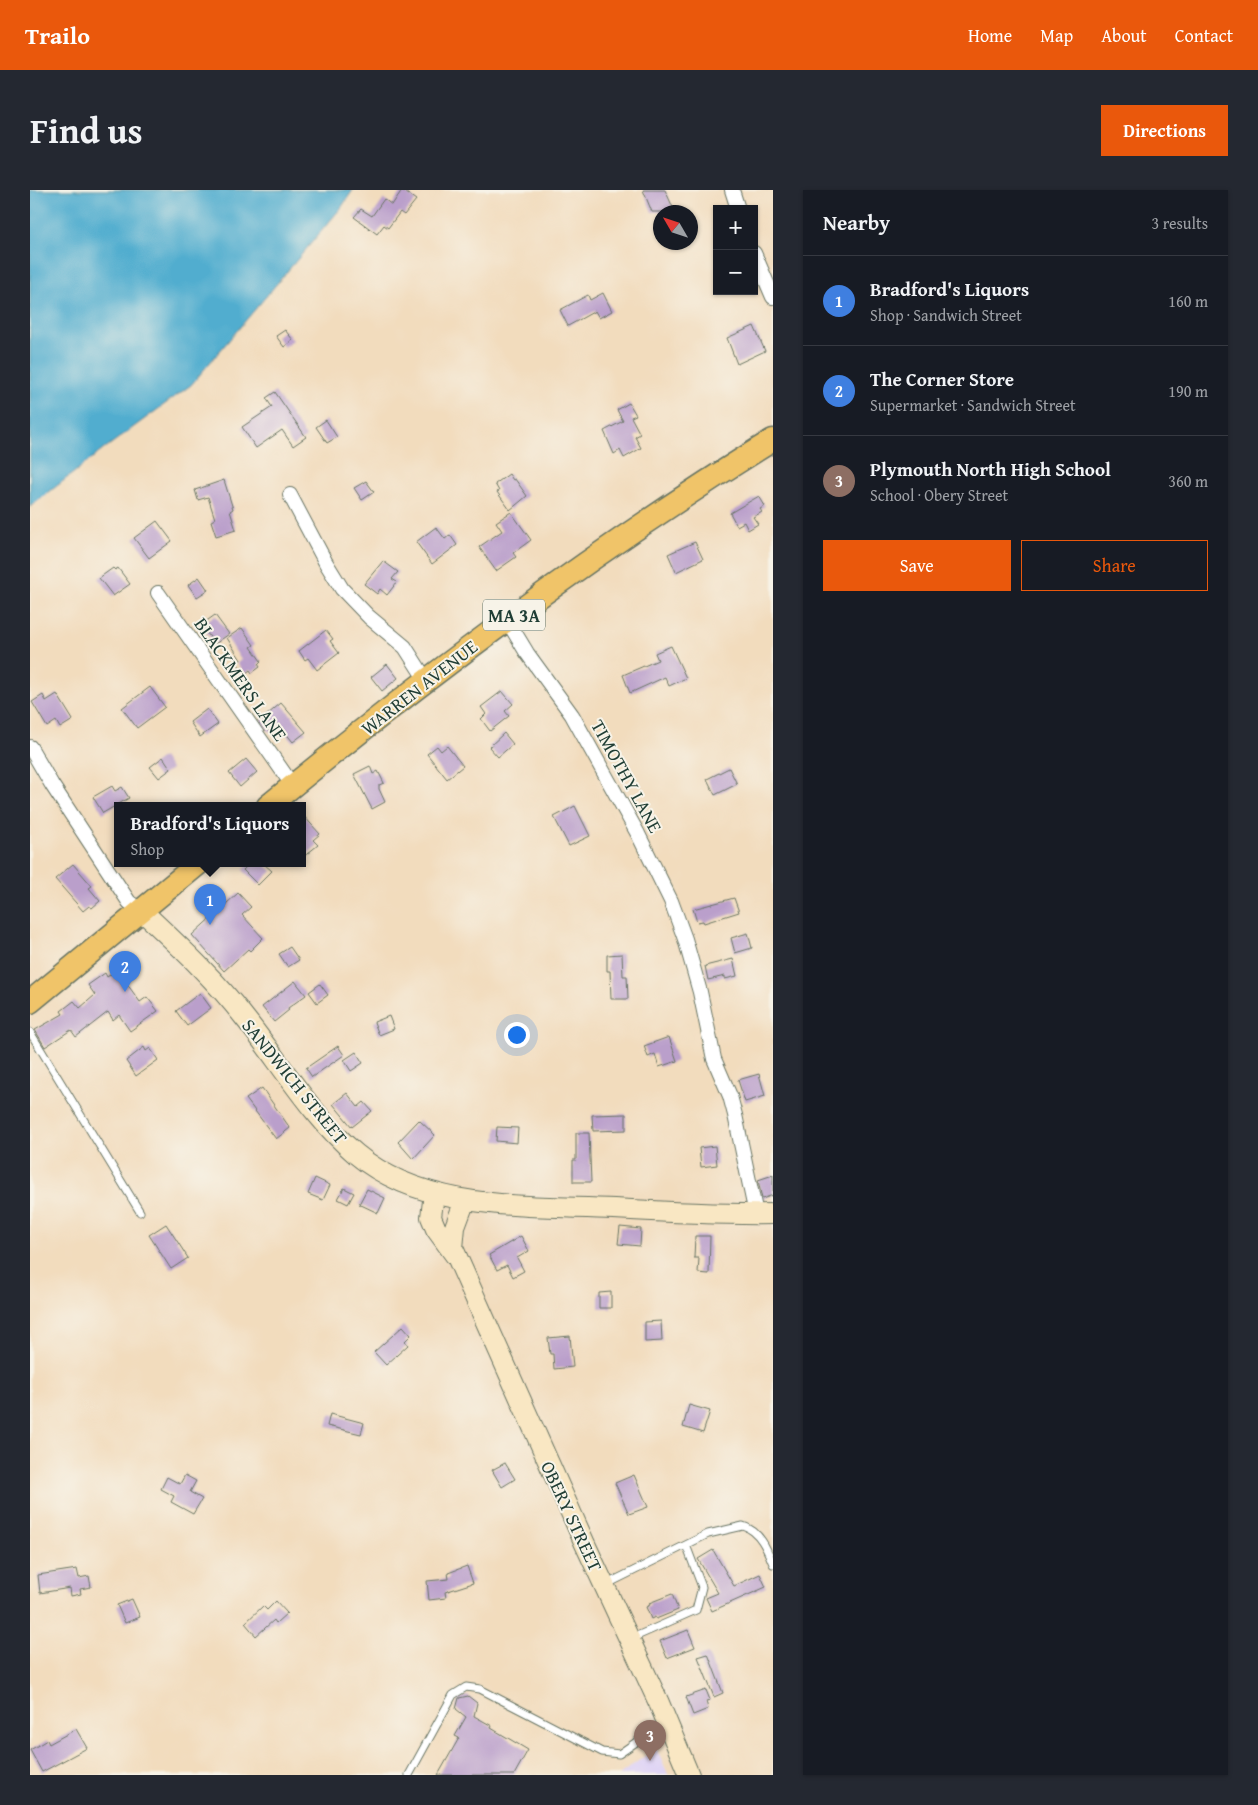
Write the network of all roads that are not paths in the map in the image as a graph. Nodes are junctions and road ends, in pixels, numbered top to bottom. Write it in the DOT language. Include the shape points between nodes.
graph roads {
  1 [pos="732,190"];
  2 [pos="737,205"];
  3 [pos="758,263"];
  4 [pos="773,297"];
  5 [pos="773,440"];
  6 [pos="290,495"];
  7 [pos="158,594"];
  8 [pos="508,620"];
  9 [pos="426,680"];
  10 [pos="30,747"];
  11 [pos="293,786"];
  12 [pos="273,802"];
  13 [pos="194,867"];
  14 [pos="142,911"];
  15 [pos="30,1002"];
  16 [pos="30,1032"];
  17 [pos="434,1193"];
  18 [pos="466,1200"];
  19 [pos="140,1212"];
  20 [pos="765,1214"];
  21 [pos="456,1256"];
  22 [pos="686,1545"];
  23 [pos="773,1564"];
  24 [pos="604,1585"];
  25 [pos="629,1639"];
  26 [pos="667,1720"];
  27 [pos="409,1775"];
  28 [pos="689,1775"];
  1 -- 2 [label="street"];
  3 -- 4 [label="street"];
  5 -- 8 [label="main road, WARREN AVENUE / MA 3A" via="664,510"];
  6 -- 9 [label="street" via="342,589 369,617 406,647"];
  7 -- 11 [label="street, BLACKMERS LANE"];
  8 -- 9 [label="main road, WARREN AVENUE / MA 3A"];
  8 -- 20 [label="street, TIMOTHY LANE" via="526,653 572,715 671,901 704,1009 714,1059 730,1096"];
  9 -- 11 [label="main road, WARREN AVENUE / MA 3A"];
  10 -- 14 [label="street" via="129,902"];
  11 -- 12 [label="main road, WARREN AVENUE / MA 3A"];
  13 -- 14 [label="main road"];
  14 -- 15 [label="main road"];
  14 -- 17 [label="main road, SANDWICH STREET" via="228,997 311,1106 346,1145 382,1172"];
  16 -- 19 [label="lane"];
  17 -- 18 [label="main road, SANDWICH STREET"];
  17 -- 21 [label="main road, OBERY STREET" via="431,1217"];
  18 -- 20 [label="main road, SANDWICH STREET" via="675,1213"];
  18 -- 21 [label="main road, OBERY STREET" via="453,1233"];
  21 -- 24 [label="main road, OBERY STREET"];
  22 -- 23 [label="lane" via="708,1534 743,1526 758,1536"];
  22 -- 24 [label="lane"];
  22 -- 25 [label="lane" via="702,1587 696,1610"];
  24 -- 25 [label="main road, OBERY STREET"];
  25 -- 26 [label="main road, OBERY STREET"];
  26 -- 27 [label="lane" via="619,1754 602,1752 480,1689 466,1688 453,1695"];
  26 -- 28 [label="main road, OBERY STREET"];
}
